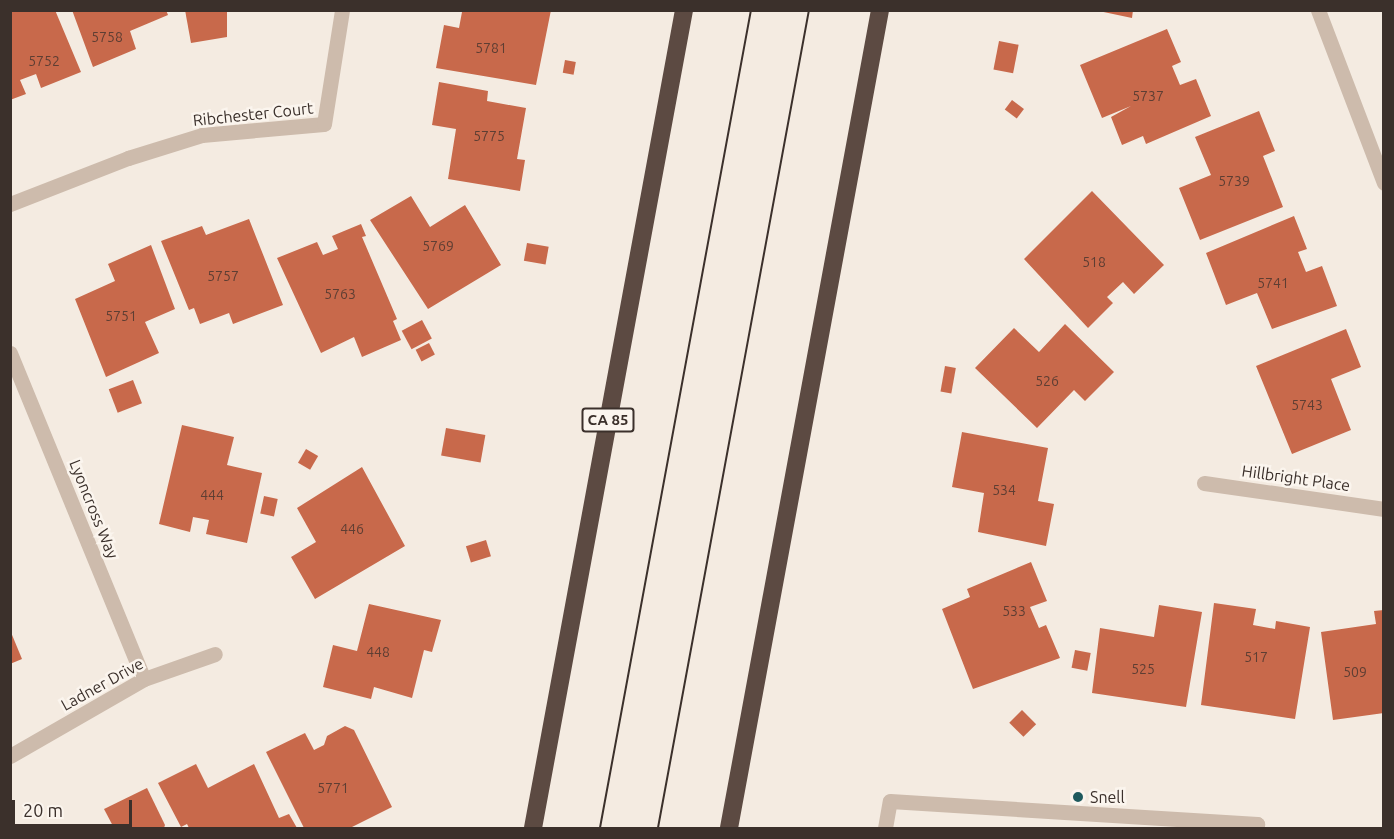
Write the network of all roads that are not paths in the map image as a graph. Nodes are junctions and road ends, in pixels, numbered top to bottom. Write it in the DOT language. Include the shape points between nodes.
graph roads {
  1 [pos="342,10"];
  2 [pos="684,10"];
  3 [pos="880,10"];
  4 [pos="1318,10"];
  5 [pos="1383,183"];
  6 [pos="10,204"];
  7 [pos="10,353"];
  8 [pos="1204,483"];
  9 [pos="1383,509"];
  10 [pos="215,654"];
  11 [pos="144,679"];
  12 [pos="10,756"];
  13 [pos="533,828"];
  14 [pos="729,828"];
  15 [pos="885,828"];
  16 [pos="1257,828"];
  1 -- 6 [label="street, Ribchester Court" via="324,124 202,135 128,158"];
  2 -- 13 [label="highway, CA 85"];
  3 -- 14 [label="highway"];
  4 -- 5 [label="street"];
  7 -- 11 [label="street, Lyoncross Way"];
  8 -- 9 [label="street, Hillbright Place"];
  10 -- 11 [label="street, Ladner Drive"];
  11 -- 12 [label="street, Ladner Drive"];
  15 -- 16 [label="street" via="890,801 1257,824"];
}
